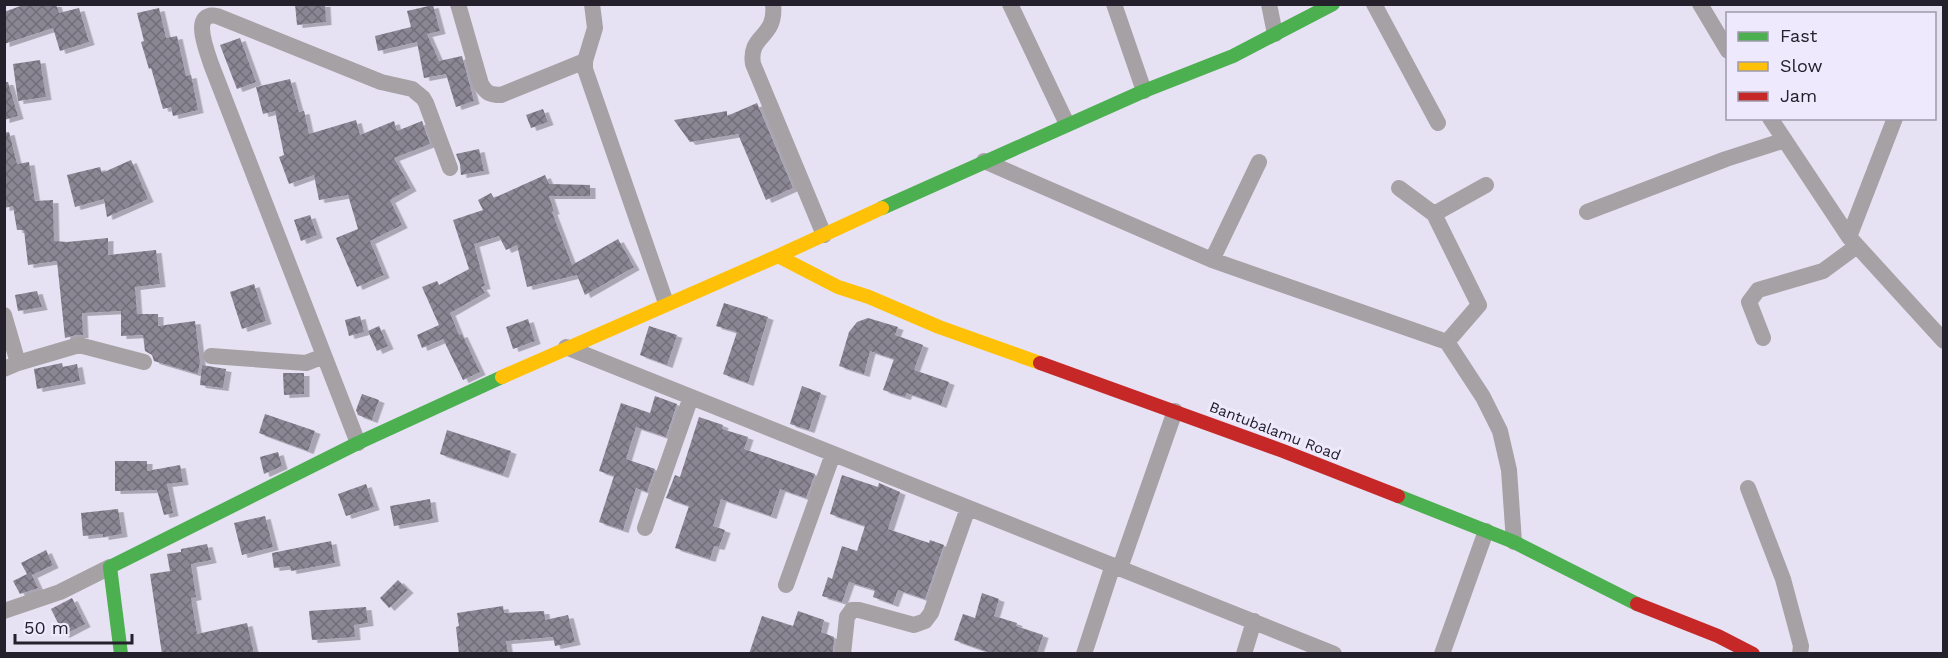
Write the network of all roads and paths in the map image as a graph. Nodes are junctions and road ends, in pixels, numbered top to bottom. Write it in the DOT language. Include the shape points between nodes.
graph roads {
  1 [pos="458,4"];
  2 [pos="592,4"];
  3 [pos="773,4"];
  4 [pos="1010,4"];
  5 [pos="1114,4"];
  6 [pos="1269,4"];
  7 [pos="1333,4"];
  8 [pos="1374,4"];
  9 [pos="1700,4"];
  10 [pos="1275,34"];
  11 [pos="1726,48"];
  12 [pos="585,61"];
  13 [pos="1144,91"];
  14 [pos="1771,120"];
  15 [pos="1894,120"];
  16 [pos="1438,123"];
  17 [pos="1067,124"];
  18 [pos="1785,140"];
  19 [pos="984,161"];
  20 [pos="1259,162"];
  21 [pos="450,168"];
  22 [pos="1486,185"];
  23 [pos="1399,188"];
  24 [pos="1587,212"];
  25 [pos="1434,214"];
  26 [pos="824,235"];
  27 [pos="1853,241"];
  28 [pos="778,256"];
  29 [pos="1212,260"];
  30 [pos="666,303"];
  31 [pos="4,315"];
  32 [pos="1763,338"];
  33 [pos="1944,341"];
  34 [pos="1447,342"];
  35 [pos="566,347"];
  36 [pos="210,356"];
  37 [pos="324,356"];
  38 [pos="144,362"];
  39 [pos="11,366"];
  40 [pos="692,397"];
  41 [pos="1175,411"];
  42 [pos="358,443"];
  43 [pos="832,454"];
  44 [pos="1748,488"];
  45 [pos="968,508"];
  46 [pos="645,528"];
  47 [pos="1486,531"];
  48 [pos="1514,542"];
  49 [pos="110,567"];
  50 [pos="1116,567"];
  51 [pos="786,585"];
  52 [pos="4,612"];
  53 [pos="1254,621"];
  54 [pos="121,654"];
  55 [pos="843,654"];
  56 [pos="1084,654"];
  57 [pos="1244,654"];
  58 [pos="1334,654"];
  59 [pos="1442,654"];
  60 [pos="1753,654"];
  61 [pos="1800,654"];
  1 -- 12 [label="street" via="481,84 492,95 501,95"];
  2 -- 12 [label="street" via="595,28"];
  3 -- 26 [label="street" via="772,24 751,53 753,64"];
  4 -- 17 [label="street"];
  5 -- 13 [label="street"];
  6 -- 10 [label="street"];
  7 -- 10 [label="street"];
  8 -- 16 [label="street"];
  9 -- 11 [label="street"];
  10 -- 13 [label="street" via="1233,56"];
  12 -- 30 [label="street"];
  13 -- 17 [label="street"];
  14 -- 18 [label="street"];
  15 -- 27 [label="street"];
  17 -- 19 [label="street"];
  18 -- 24 [label="street"];
  18 -- 27 [label="street"];
  19 -- 26 [label="street"];
  19 -- 29 [label="street"];
  20 -- 29 [label="street"];
  21 -- 37 [label="street" via="426,104 412,89 381,82 217,16 203,20 211,64"];
  22 -- 25 [label="street"];
  23 -- 25 [label="street"];
  25 -- 34 [label="street" via="1479,304"];
  26 -- 28 [label="street"];
  27 -- 32 [label="street" via="1823,271 1758,290 1749,302"];
  27 -- 33 [label="street"];
  28 -- 30 [label="street"];
  28 -- 41 [label="street, Bantubalamu Road" via="838,287 939,327"];
  29 -- 34 [label="street"];
  30 -- 35 [label="street"];
  31 -- 39 [label="street"];
  34 -- 48 [label="street" via="1500,431 1509,470"];
  35 -- 40 [label="street"];
  35 -- 42 [label="street"];
  36 -- 37 [label="street" via="306,363"];
  37 -- 42 [label="street"];
  38 -- 39 [label="street" via="79,345"];
  40 -- 43 [label="street"];
  40 -- 46 [label="street"];
  41 -- 47 [label="street, Bantubalamu Road"];
  41 -- 50 [label="street"];
  42 -- 49 [label="street"];
  43 -- 45 [label="street"];
  43 -- 51 [label="street"];
  44 -- 61 [label="street" via="1784,579"];
  45 -- 50 [label="street"];
  45 -- 55 [label="street" via="925,621 914,625 852,610 847,617"];
  47 -- 48 [label="street, Bantubalamu Road"];
  47 -- 59 [label="street"];
  48 -- 60 [label="street, Bantubalamu Road" via="1624,599"];
  49 -- 52 [label="street" via="60,592"];
  49 -- 54 [label="street"];
  50 -- 53 [label="street"];
  50 -- 56 [label="street"];
  53 -- 57 [label="street"];
  53 -- 58 [label="street"];
}
